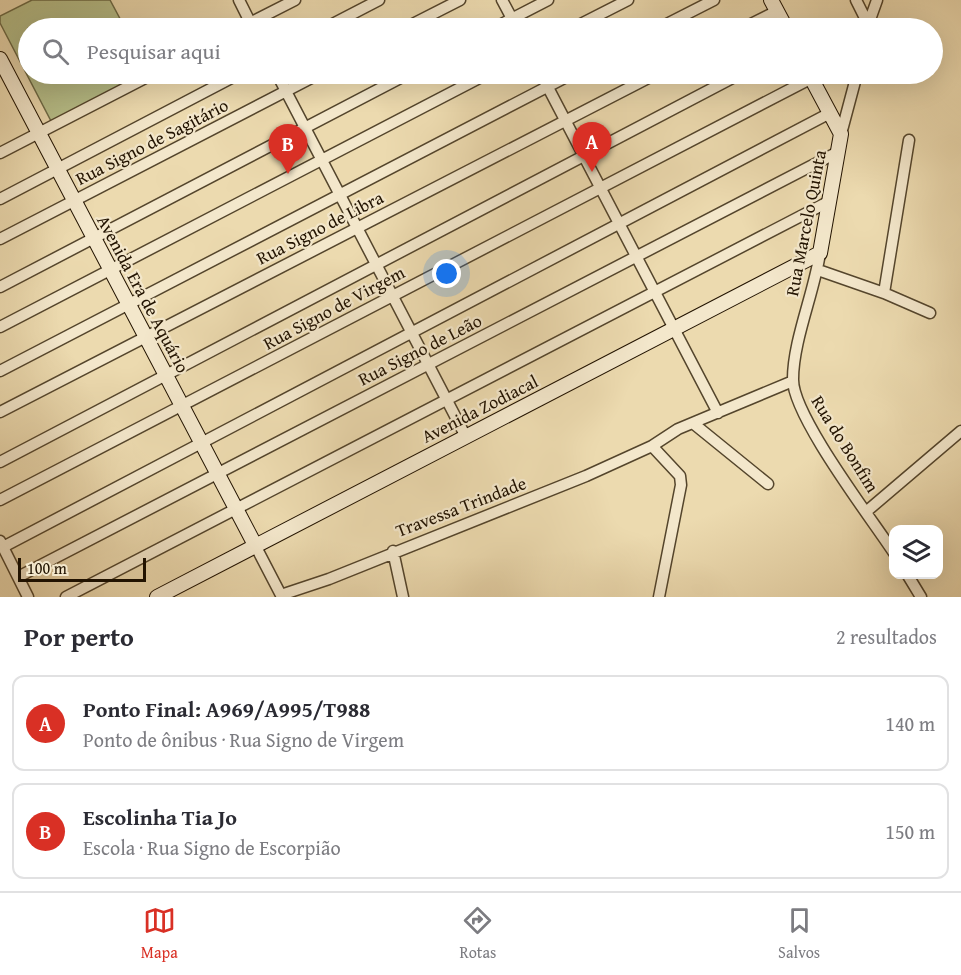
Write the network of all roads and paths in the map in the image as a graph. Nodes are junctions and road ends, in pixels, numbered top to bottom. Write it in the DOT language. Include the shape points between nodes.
graph roads {
  1 [pos="239,0"];
  2 [pos="295,0"];
  3 [pos="380,0"];
  4 [pos="460,0"];
  5 [pos="502,0"];
  6 [pos="548,0"];
  7 [pos="628,0"];
  8 [pos="714,0"];
  9 [pos="856,0"];
  10 [pos="877,0"];
  11 [pos="774,5"];
  12 [pos="248,18"];
  13 [pos="265,18"];
  14 [pos="345,18"];
  15 [pos="425,18"];
  16 [pos="511,18"];
  17 [pos="522,18"];
  18 [pos="593,18"];
  19 [pos="679,18"];
  20 [pos="756,18"];
  21 [pos="864,18"];
  22 [pos="870,18"];
  23 [pos="0,59"];
  24 [pos="134,84"];
  25 [pos="221,84"];
  26 [pos="282,84"];
  27 [pos="300,84"];
  28 [pos="389,84"];
  29 [pos="468,84"];
  30 [pos="552,84"];
  31 [pos="636,84"];
  32 [pos="721,84"];
  33 [pos="796,84"];
  34 [pos="815,84"];
  35 [pos="854,84"];
  36 [pos="548,86"];
  37 [pos="286,91"];
  38 [pos="830,113"];
  39 [pos="565,120"];
  40 [pos="305,127"];
  41 [pos="39,133"];
  42 [pos="841,134"];
  43 [pos="909,140"];
  44 [pos="838,152"];
  45 [pos="0,153"];
  46 [pos="584,156"];
  47 [pos="322,159"];
  48 [pos="58,169"];
  49 [pos="600,188"];
  50 [pos="340,194"];
  51 [pos="0,199"];
  52 [pos="74,201"];
  53 [pos="828,202"];
  54 [pos="619,224"];
  55 [pos="357,228"];
  56 [pos="94,238"];
  57 [pos="0,239"];
  58 [pos="820,254"];
  59 [pos="636,256"];
  60 [pos="376,265"];
  61 [pos="110,269"];
  62 [pos="818,270"];
  63 [pos="0,287"];
  64 [pos="655,292"];
  65 [pos="884,293"];
  66 [pos="393,296"];
  67 [pos="129,304"];
  68 [pos="930,313"];
  69 [pos="0,327"];
  70 [pos="674,329"];
  71 [pos="412,333"];
  72 [pos="146,337"];
  73 [pos="428,364"];
  74 [pos="0,371"];
  75 [pos="166,375"];
  76 [pos="793,381"];
  77 [pos="447,400"];
  78 [pos="182,406"];
  79 [pos="0,412"];
  80 [pos="718,413"];
  81 [pos="694,424"];
  82 [pos="961,431"];
  83 [pos="466,437"];
  84 [pos="201,443"];
  85 [pos="652,446"];
  86 [pos="0,462"];
  87 [pos="218,474"];
  88 [pos="768,483"];
  89 [pos="0,500"];
  90 [pos="236,509"];
  91 [pos="867,511"];
  92 [pos="1,544"];
  93 [pos="255,545"];
  94 [pos="889,545"];
  95 [pos="393,551"];
  96 [pos="18,577"];
  97 [pos="910,579"];
  98 [pos="282,596"];
  99 [pos="28,597"];
  100 [pos="66,597"];
  101 [pos="157,597"];
  102 [pos="403,597"];
  103 [pos="659,597"];
  104 [pos="921,597"];
  1 -- 12 [label="street"];
  2 -- 13 [label="street"];
  3 -- 14 [label="street"];
  4 -- 15 [label="street"];
  5 -- 16 [label="street"];
  6 -- 17 [label="street"];
  7 -- 18 [label="street"];
  8 -- 19 [label="street"];
  9 -- 21 [label="street"];
  10 -- 22 [label="street"];
  11 -- 20 [label="street"];
  23 -- 41 [label="street, Avenida Era de Aquário"];
  24 -- 41 [label="street"];
  25 -- 48 [label="street"];
  26 -- 37 [label="street"];
  27 -- 37 [label="street, Rua Signo de Sagitário"];
  28 -- 40 [label="street"];
  29 -- 47 [label="street"];
  30 -- 36 [label="street"];
  31 -- 39 [label="street, Rua Signo de Libra"];
  32 -- 46 [label="street"];
  33 -- 49 [label="street, Rua Signo de Virgem"];
  34 -- 38 [label="street"];
  35 -- 42 [label="street, Rua Marcelo Quinta"];
  36 -- 39 [label="street"];
  36 -- 50 [label="street"];
  37 -- 40 [label="street"];
  37 -- 52 [label="street, Rua Signo de Sagitário"];
  38 -- 42 [label="street"];
  38 -- 54 [label="street"];
  39 -- 46 [label="street"];
  39 -- 55 [label="street, Rua Signo de Libra"];
  40 -- 47 [label="street"];
  40 -- 56 [label="street"];
  41 -- 45 [label="street"];
  41 -- 48 [label="street, Avenida Era de Aquário"];
  42 -- 44 [label="street, Rua Marcelo Quinta"];
  43 -- 65 [label="street"];
  44 -- 53 [label="street, Rua Marcelo Quinta"];
  44 -- 59 [label="street, Rua Signo de Leão"];
  46 -- 49 [label="street"];
  46 -- 60 [label="street"];
  47 -- 50 [label="street"];
  47 -- 61 [label="street"];
  48 -- 51 [label="street"];
  48 -- 52 [label="street, Avenida Era de Aquário"];
  49 -- 54 [label="street"];
  49 -- 66 [label="street, Rua Signo de Virgem"];
  50 -- 55 [label="street"];
  50 -- 67 [label="street"];
  52 -- 56 [label="street, Avenida Era de Aquário"];
  52 -- 57 [label="street, Rua Signo de Sagitário"];
  53 -- 58 [label="street, Rua Marcelo Quinta"];
  53 -- 64 [label="street"];
  54 -- 59 [label="street"];
  54 -- 71 [label="street"];
  55 -- 60 [label="street"];
  55 -- 72 [label="street, Rua Signo de Libra"];
  56 -- 61 [label="street, Avenida Era de Aquário"];
  56 -- 63 [label="street"];
  58 -- 62 [label="street, Rua Marcelo Quinta"];
  58 -- 70 [label="street, Avenida Zodiacal"];
  59 -- 64 [label="street"];
  59 -- 73 [label="street, Rua Signo de Leão"];
  60 -- 66 [label="street"];
  60 -- 75 [label="street"];
  61 -- 67 [label="street, Avenida Era de Aquário"];
  61 -- 69 [label="street"];
  62 -- 65 [label="street"];
  62 -- 76 [label="street, Rua Marcelo Quinta"];
  64 -- 70 [label="street"];
  64 -- 77 [label="street"];
  65 -- 68 [label="street"];
  66 -- 71 [label="street"];
  66 -- 78 [label="street, Rua Signo de Virgem"];
  67 -- 72 [label="street, Avenida Era de Aquário"];
  67 -- 74 [label="street"];
  70 -- 80 [label="street"];
  70 -- 83 [label="street, Avenida Zodiacal"];
  71 -- 73 [label="street"];
  71 -- 84 [label="street"];
  72 -- 75 [label="street, Avenida Era de Aquário"];
  72 -- 79 [label="street, Rua Signo de Libra"];
  73 -- 77 [label="street"];
  73 -- 87 [label="street, Rua Signo de Leão"];
  75 -- 78 [label="street, Avenida Era de Aquário"];
  75 -- 86 [label="street"];
  76 -- 80 [label="street, Travessa Trindade"];
  76 -- 91 [label="street, Rua do Bonfim" via="811,427"];
  77 -- 83 [label="street"];
  77 -- 90 [label="street"];
  78 -- 84 [label="street, Avenida Era de Aquário"];
  78 -- 89 [label="street, Rua Signo de Virgem"];
  80 -- 81 [label="street, Travessa Trindade"];
  81 -- 85 [label="street, Travessa Trindade"];
  81 -- 88 [label="street"];
  82 -- 91 [label="street"];
  83 -- 93 [label="street, Avenida Zodiacal"];
  84 -- 87 [label="street, Avenida Era de Aquário"];
  84 -- 92 [label="street"];
  85 -- 95 [label="street, Travessa Trindade" via="586,476"];
  85 -- 103 [label="street" via="680,476 681,486"];
  87 -- 90 [label="street, Avenida Era de Aquário"];
  87 -- 96 [label="street, Rua Signo de Leão"];
  90 -- 93 [label="street, Avenida Era de Aquário"];
  90 -- 100 [label="street"];
  91 -- 94 [label="street, Rua do Bonfim"];
  92 -- 96 [label="street"];
  93 -- 98 [label="street"];
  93 -- 101 [label="street, Avenida Zodiacal"];
  95 -- 98 [label="street, Travessa Trindade"];
  95 -- 102 [label="street"];
  96 -- 99 [label="street"];
  97 -- 104 [label="street"];
}
